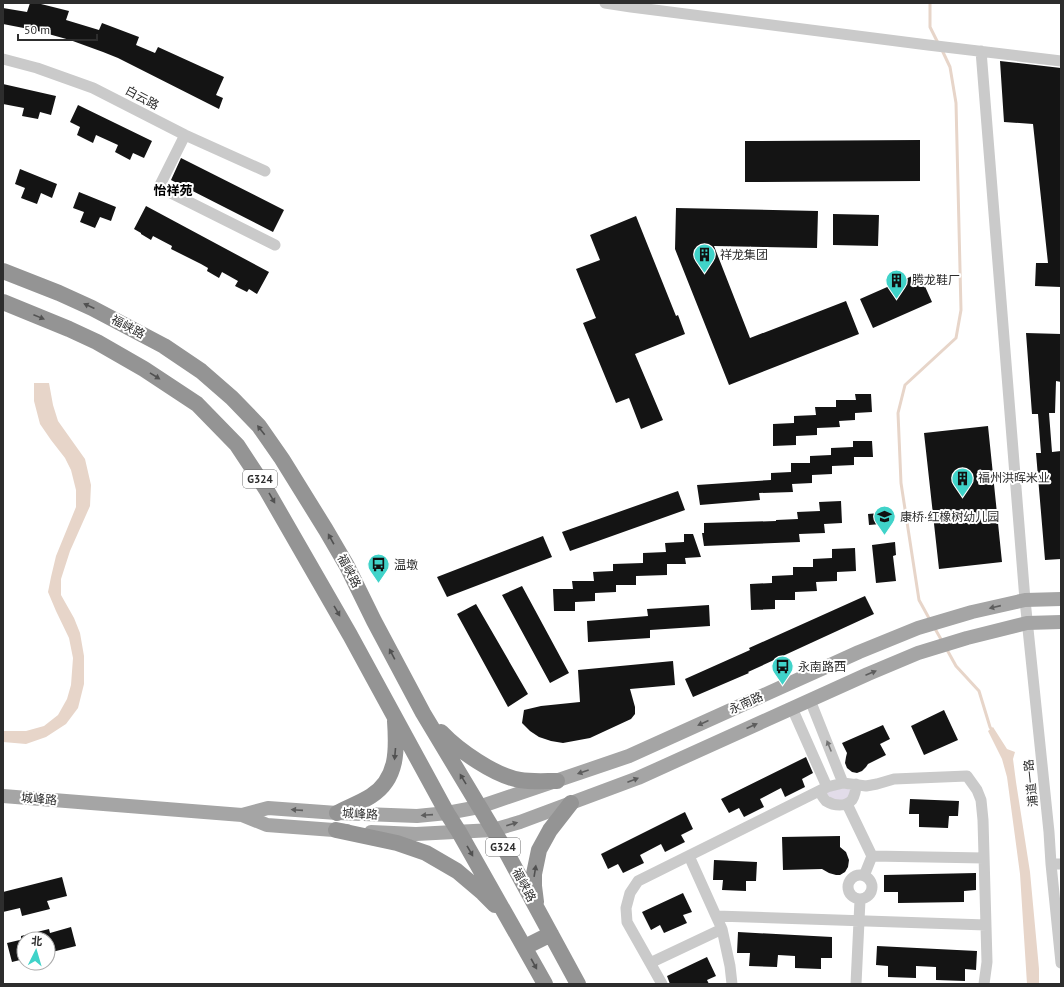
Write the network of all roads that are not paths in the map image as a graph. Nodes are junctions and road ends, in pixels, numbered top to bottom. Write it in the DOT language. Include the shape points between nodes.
graph roads {
  1 [pos="605,3"];
  2 [pos="981,51"];
  3 [pos="3,60"];
  4 [pos="1061,61"];
  5 [pos="185,135"];
  6 [pos="266,171"];
  7 [pos="274,245"];
  8 [pos="3,271"];
  9 [pos="3,302"];
  10 [pos="1061,599"];
  11 [pos="1025,600"];
  12 [pos="1061,622"];
  13 [pos="1027,623"];
  14 [pos="406,681"];
  15 [pos="382,694"];
  16 [pos="810,700"];
  17 [pos="792,708"];
  18 [pos="423,713"];
  19 [pos="394,715"];
  20 [pos="557,781"];
  21 [pos="843,783"];
  22 [pos="856,784"];
  23 [pos="823,789"];
  24 [pos="3,796"];
  25 [pos="571,803"];
  26 [pos="847,804"];
  27 [pos="479,806"];
  28 [pos="337,813"];
  29 [pos="447,813"];
  30 [pos="242,815"];
  31 [pos="375,815"];
  32 [pos="336,830"];
  33 [pos="493,830"];
  34 [pos="374,832"];
  35 [pos="459,832"];
  36 [pos="689,856"];
  37 [pos="872,856"];
  38 [pos="984,858"];
  39 [pos="1056,864"];
  40 [pos="864,876"];
  41 [pos="860,900"];
  42 [pos="537,910"];
  43 [pos="716,916"];
  44 [pos="509,919"];
  45 [pos="859,921"];
  46 [pos="986,925"];
  47 [pos="722,929"];
  48 [pos="551,934"];
  49 [pos="525,948"];
  50 [pos="650,963"];
  51 [pos="1061,963"];
  52 [pos="545,984"];
  53 [pos="578,984"];
  54 [pos="662,984"];
  55 [pos="732,984"];
  56 [pos="856,984"];
  57 [pos="984,984"];
  1 -- 2 [label="street"];
  2 -- 4 [label="street"];
  2 -- 11 [label="street, 浦道一路"];
  3 -- 5 [label="street, 白云路" via="61,75 93,88"];
  5 -- 6 [label="street, 白云路"];
  5 -- 7 [label="street" via="159,187"];
  14 -- 8 [label="highway, 福峡路 / G324, one-way" via="326,530 271,442 246,412 201,371 164,346 92,308"];
  9 -- 15 [label="highway, G324, one-way" via="97,342 182,393 210,417 237,445 266,489"];
  10 -- 11 [label="main road, 永南路"];
  11 -- 13 [label="street, 浦道一路"];
  11 -- 20 [label="main road, 永南路, one-way" via="918,628 629,756"];
  12 -- 13 [label="main road, 城峰路"];
  16 -- 13 [label="main road, 城峰路, one-way" via="933,648"];
  13 -- 39 [label="street, 浦道一路" via="1049,832"];
  14 -- 15 [label="highway"];
  14 -- 18 [label="highway, 福峡路 / G324"];
  15 -- 19 [label="highway, G324"];
  16 -- 17 [label="main road, 城峰路"];
  21 -- 16 [label="street, one-way"];
  17 -- 23 [label="street"];
  25 -- 17 [label="main road, 城峰路, one-way" via="638,778"];
  18 -- 20 [label="highway" via="453,744 500,774 520,780"];
  27 -- 18 [label="highway, 福峡路 / G324, one-way"];
  19 -- 28 [label="highway, one-way" via="396,758 391,774 384,786 371,796"];
  19 -- 29 [label="highway, G324"];
  20 -- 27 [label="main road, 永南路"];
  21 -- 22 [label="street"];
  21 -- 23 [label="street"];
  22 -- 26 [label="street" via="854,796"];
  22 -- 38 [label="street" via="866,786 894,779 967,776 981,800"];
  23 -- 26 [label="street" via="823,798 827,802 833,805"];
  23 -- 36 [label="street"];
  24 -- 30 [label="main road, 城峰路"];
  33 -- 25 [label="main road, 城峰路, one-way"];
  42 -- 25 [label="highway, one-way" via="534,874 539,850 550,830"];
  26 -- 37 [label="street"];
  27 -- 29 [label="main road, 城峰路"];
  27 -- 33 [label="highway, 福峡路 / G324"];
  28 -- 30 [label="main road, 城峰路, one-way" via="268,808"];
  28 -- 31 [label="main road, 城峰路"];
  29 -- 31 [label="main road, 城峰路, one-way" via="417,816"];
  29 -- 35 [label="highway, G324"];
  30 -- 32 [label="main road, 城峰路" via="267,825"];
  31 -- 34 [label="main road"];
  32 -- 34 [label="main road, 城峰路"];
  32 -- 44 [label="highway" via="426,852 457,871"];
  33 -- 35 [label="main road, 城峰路"];
  33 -- 42 [label="highway, 福峡路 / G324"];
  34 -- 35 [label="main road, 城峰路"];
  35 -- 44 [label="highway, G324, one-way"];
  36 -- 43 [label="street"];
  36 -- 50 [label="street" via="638,881 630,894 626,908 627,922"];
  37 -- 38 [label="street"];
  37 -- 40 [label="street"];
  38 -- 46 [label="street"];
  39 -- 51 [label="street, 浦道一路"];
  40 -- 41 [label="street" via="870,881 872,889 868,897"];
  40 -- 41 [label="street" via="852,877 847,887 850,895"];
  41 -- 45 [label="street"];
  42 -- 48 [label="highway, 福峡路 / G324"];
  43 -- 45 [label="street"];
  43 -- 47 [label="street"];
  44 -- 49 [label="highway, G324"];
  45 -- 46 [label="street"];
  45 -- 56 [label="street"];
  46 -- 57 [label="street" via="987,962"];
  47 -- 50 [label="street"];
  47 -- 55 [label="street"];
  48 -- 49 [label="highway"];
  48 -- 53 [label="highway, 福峡路 / G324"];
  49 -- 52 [label="highway, G324, one-way"];
  50 -- 54 [label="street"];
}
